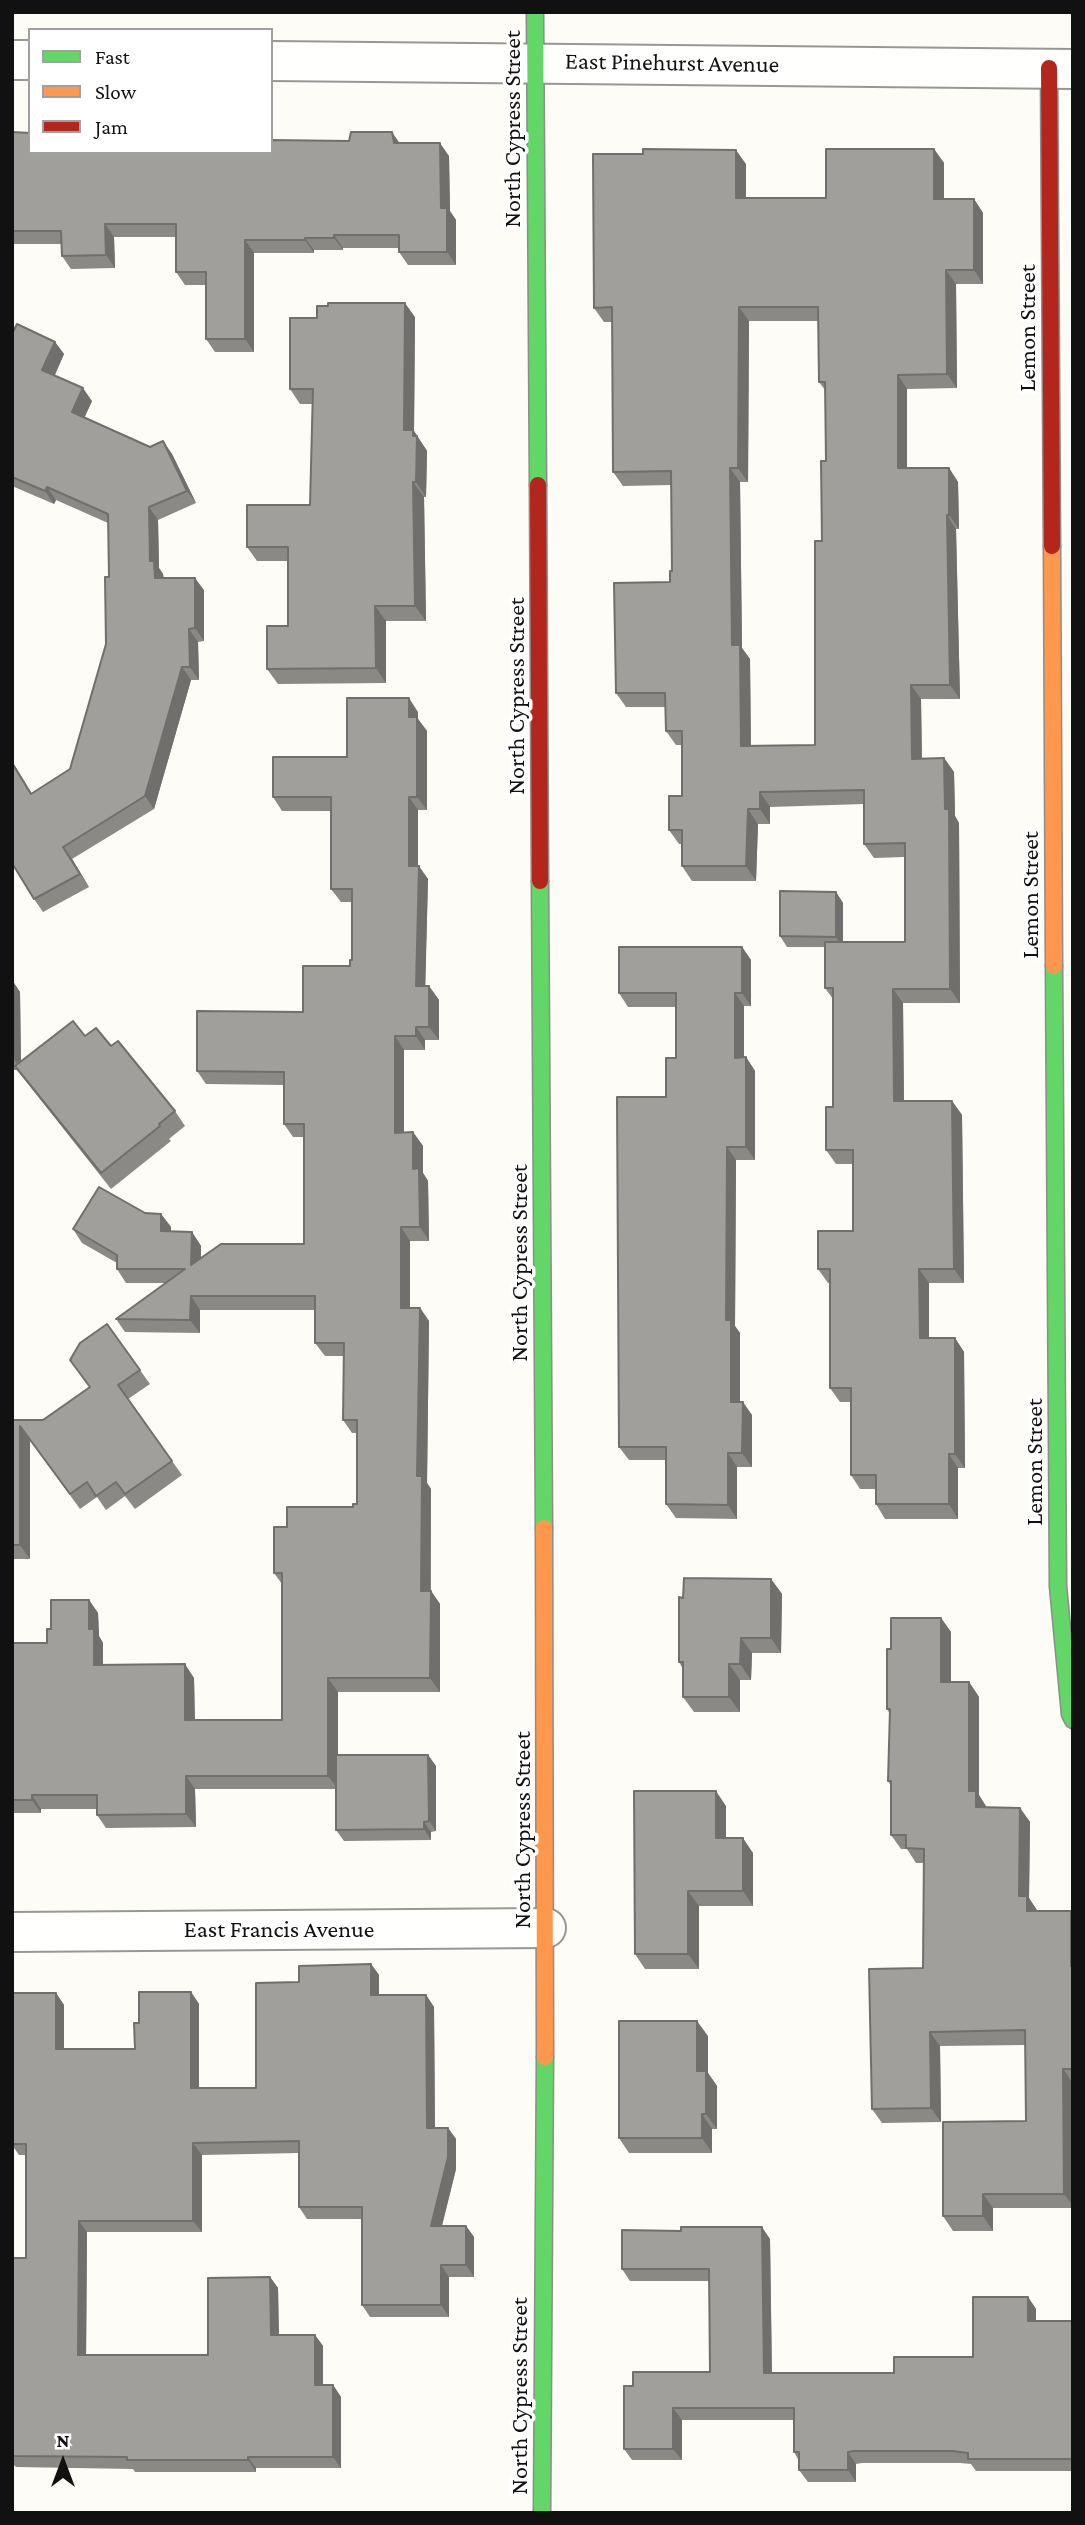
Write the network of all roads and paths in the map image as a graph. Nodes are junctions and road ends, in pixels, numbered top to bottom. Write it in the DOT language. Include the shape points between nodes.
graph roads {
  1 [pos="535,12"];
  2 [pos="273,61"];
  3 [pos="536,62"];
  4 [pos="1061,68"];
  5 [pos="1065,1586"];
  6 [pos="1073,1720"];
  7 [pos="546,1928"];
  8 [pos="12,1932"];
  9 [pos="542,2513"];
  1 -- 3 [label="street, North Cypress Street"];
  2 -- 3 [label="street, East Pinehurst Avenue"];
  3 -- 4 [label="street, East Pinehurst Avenue"];
  3 -- 7 [label="street, North Cypress Street"];
  4 -- 5 [label="street, Lemon Street"];
  5 -- 6 [label="street, Lemon Street"];
  7 -- 8 [label="street, East Francis Avenue"];
  7 -- 9 [label="street, North Cypress Street"];
}
